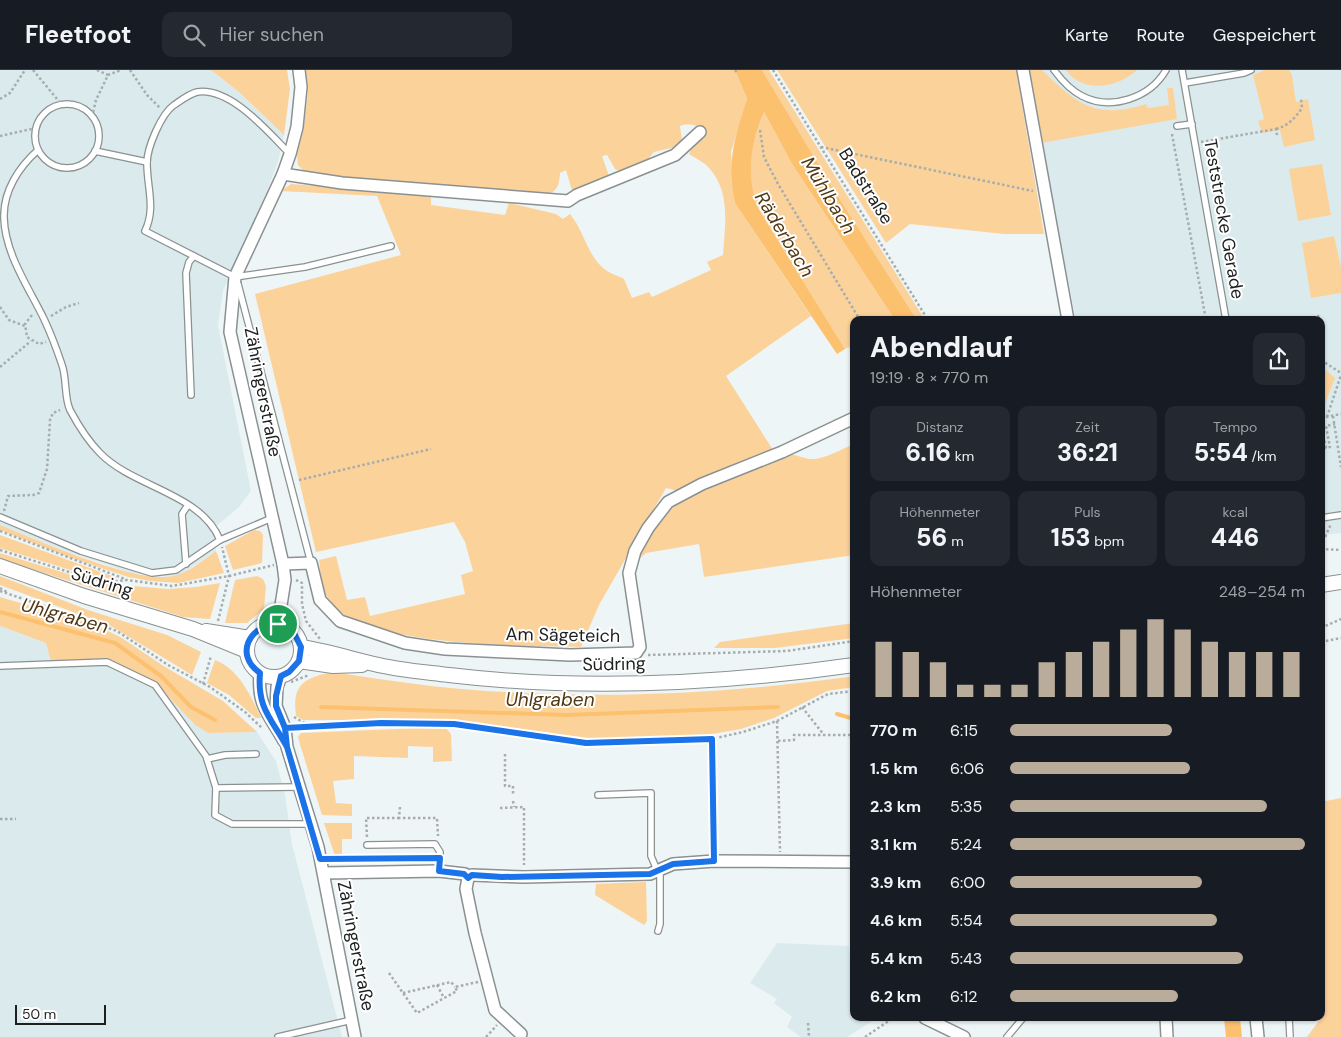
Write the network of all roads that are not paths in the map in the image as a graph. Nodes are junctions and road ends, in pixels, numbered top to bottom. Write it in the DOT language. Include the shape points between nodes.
graph roads {
  1 [pos="299,70"];
  2 [pos="1022,70"];
  3 [pos="1054,70"];
  4 [pos="1166,70"];
  5 [pos="1182,70"];
  6 [pos="1251,70"];
  7 [pos="1185,83"];
  8 [pos="1192,124"];
  9 [pos="1174,127"];
  10 [pos="700,132"];
  11 [pos="38,150"];
  12 [pos="96,151"];
  13 [pos="290,154"];
  14 [pos="147,162"];
  15 [pos="283,174"];
  16 [pos="391,246"];
  17 [pos="194,256"];
  18 [pos="235,277"];
  19 [pos="1067,316"];
  20 [pos="1225,316"];
  21 [pos="191,395"];
  22 [pos="850,420"];
  23 [pos="188,505"];
  24 [pos="1339,515"];
  25 [pos="1325,517"];
  26 [pos="1,518"];
  27 [pos="272,518"];
  28 [pos="220,540"];
  29 [pos="311,563"];
  30 [pos="186,564"];
  31 [pos="283,564"];
  32 [pos="0,566"];
  33 [pos="1341,582"];
  34 [pos="1325,584"];
  35 [pos="278,624"];
  36 [pos="248,645"];
  37 [pos="301,647"];
  38 [pos="299,661"];
  39 [pos="376,664"];
  40 [pos="0,666"];
  41 [pos="850,666"];
  42 [pos="260,673"];
  43 [pos="281,676"];
  44 [pos="287,747"];
  45 [pos="256,754"];
  46 [pos="207,759"];
  47 [pos="299,787"];
  48 [pos="216,788"];
  49 [pos="598,795"];
  50 [pos="310,824"];
  51 [pos="366,845"];
  52 [pos="850,862"];
  53 [pos="659,870"];
  54 [pos="439,871"];
  55 [pos="324,874"];
  56 [pos="468,876"];
  57 [pos="658,931"];
  58 [pos="352,1020"];
  59 [pos="931,1021"];
  60 [pos="1021,1021"];
  61 [pos="1166,1021"];
  62 [pos="1256,1021"];
  63 [pos="1289,1021"];
  64 [pos="522,1034"];
  65 [pos="278,1037"];
  66 [pos="355,1037"];
  67 [pos="964,1037"];
  68 [pos="1007,1037"];
  69 [pos="1167,1037"];
  70 [pos="1258,1037"];
  71 [pos="1290,1037"];
  1 -- 13 [label="street, Zähringerstraße" via="301,87 297,126"];
  2 -- 19 [label="street"];
  3 -- 4 [label="lane" via="1065,85 1083,97 1103,102 1125,101 1145,93"];
  5 -- 7 [label="lane, Teststrecke Gerade"];
  6 -- 7 [label="lane"];
  7 -- 8 [label="lane, Teststrecke Gerade"];
  8 -- 9 [label="lane"];
  8 -- 20 [label="lane, Teststrecke Gerade"];
  10 -- 15 [label="street" via="676,154 568,201 342,183"];
  11 -- 12 [label="lane" via="61,168 81,165"];
  11 -- 12 [label="lane" via="36,128 46,113 62,105 78,107 92,117 99,133"];
  11 -- 23 [label="lane" via="22,164 16,175 4,210 6,236 45,320 63,368 69,408 101,454 117,467"];
  12 -- 14 [label="lane"];
  13 -- 14 [label="lane" via="231,100 212,92 195,93 166,112"];
  13 -- 15 [label="street, Zähringerstraße"];
  14 -- 17 [label="lane" via="151,219 145,231"];
  15 -- 18 [label="street, Zähringerstraße"];
  16 -- 18 [label="lane" via="304,267"];
  17 -- 18 [label="lane"];
  17 -- 21 [label="lane" via="186,273"];
  18 -- 27 [label="street, Zähringerstraße" via="230,332"];
  18 -- 29 [label="lane"];
  22 -- 29 [label="street, Am Sägeteich" via="668,502 635,551 629,573 640,647 636,653 570,655 445,649 405,643 340,620 320,600"];
  23 -- 28 [label="lane" via="210,521"];
  23 -- 30 [label="lane" via="182,514"];
  24 -- 25 [label="lane"];
  26 -- 30 [label="lane" via="81,551 152,573 176,570"];
  27 -- 28 [label="lane"];
  27 -- 31 [label="street, Zähringerstraße"];
  28 -- 30 [label="lane"];
  29 -- 31 [label="street"];
  31 -- 35 [label="street, Zähringerstraße" via="285,580"];
  32 -- 36 [label="street, Südring" via="84,596"];
  33 -- 34 [label="street"];
  35 -- 36 [label="street" via="260,627"];
  35 -- 37 [label="street" via="294,633"];
  36 -- 42 [label="street" via="251,664"];
  37 -- 38 [label="street"];
  37 -- 39 [label="street, Südring" via="336,652"];
  38 -- 39 [label="street, Südring" via="333,666"];
  38 -- 43 [label="street"];
  39 -- 41 [label="street, Südring" via="529,682 622,684"];
  40 -- 46 [label="lane" via="107,662 155,684"];
  42 -- 43 [label="street"];
  42 -- 44 [label="street, Zähringerstraße" via="258,692 261,704"];
  43 -- 44 [label="street, Zähringerstraße" via="276,706 285,728"];
  44 -- 47 [label="street, Zähringerstraße"];
  45 -- 46 [label="lane"];
  46 -- 48 [label="lane"];
  47 -- 48 [label="lane"];
  47 -- 50 [label="street, Zähringerstraße"];
  48 -- 50 [label="lane" via="215,815 232,824"];
  49 -- 53 [label="lane" via="651,793 651,856"];
  50 -- 55 [label="street, Zähringerstraße"];
  51 -- 54 [label="lane" via="435,844 438,847"];
  52 -- 53 [label="street" via="714,861 673,864"];
  53 -- 56 [label="street" via="650,874"];
  53 -- 57 [label="lane"];
  54 -- 55 [label="street"];
  54 -- 56 [label="street"];
  55 -- 58 [label="street, Zähringerstraße"];
  56 -- 64 [label="street" via="466,888 495,1010"];
  58 -- 65 [label="lane"];
  58 -- 66 [label="street, Zähringerstraße"];
  59 -- 67 [label="street"];
  60 -- 68 [label="lane"];
  61 -- 69 [label="street"];
  62 -- 70 [label="street"];
  63 -- 71 [label="lane"];
}
